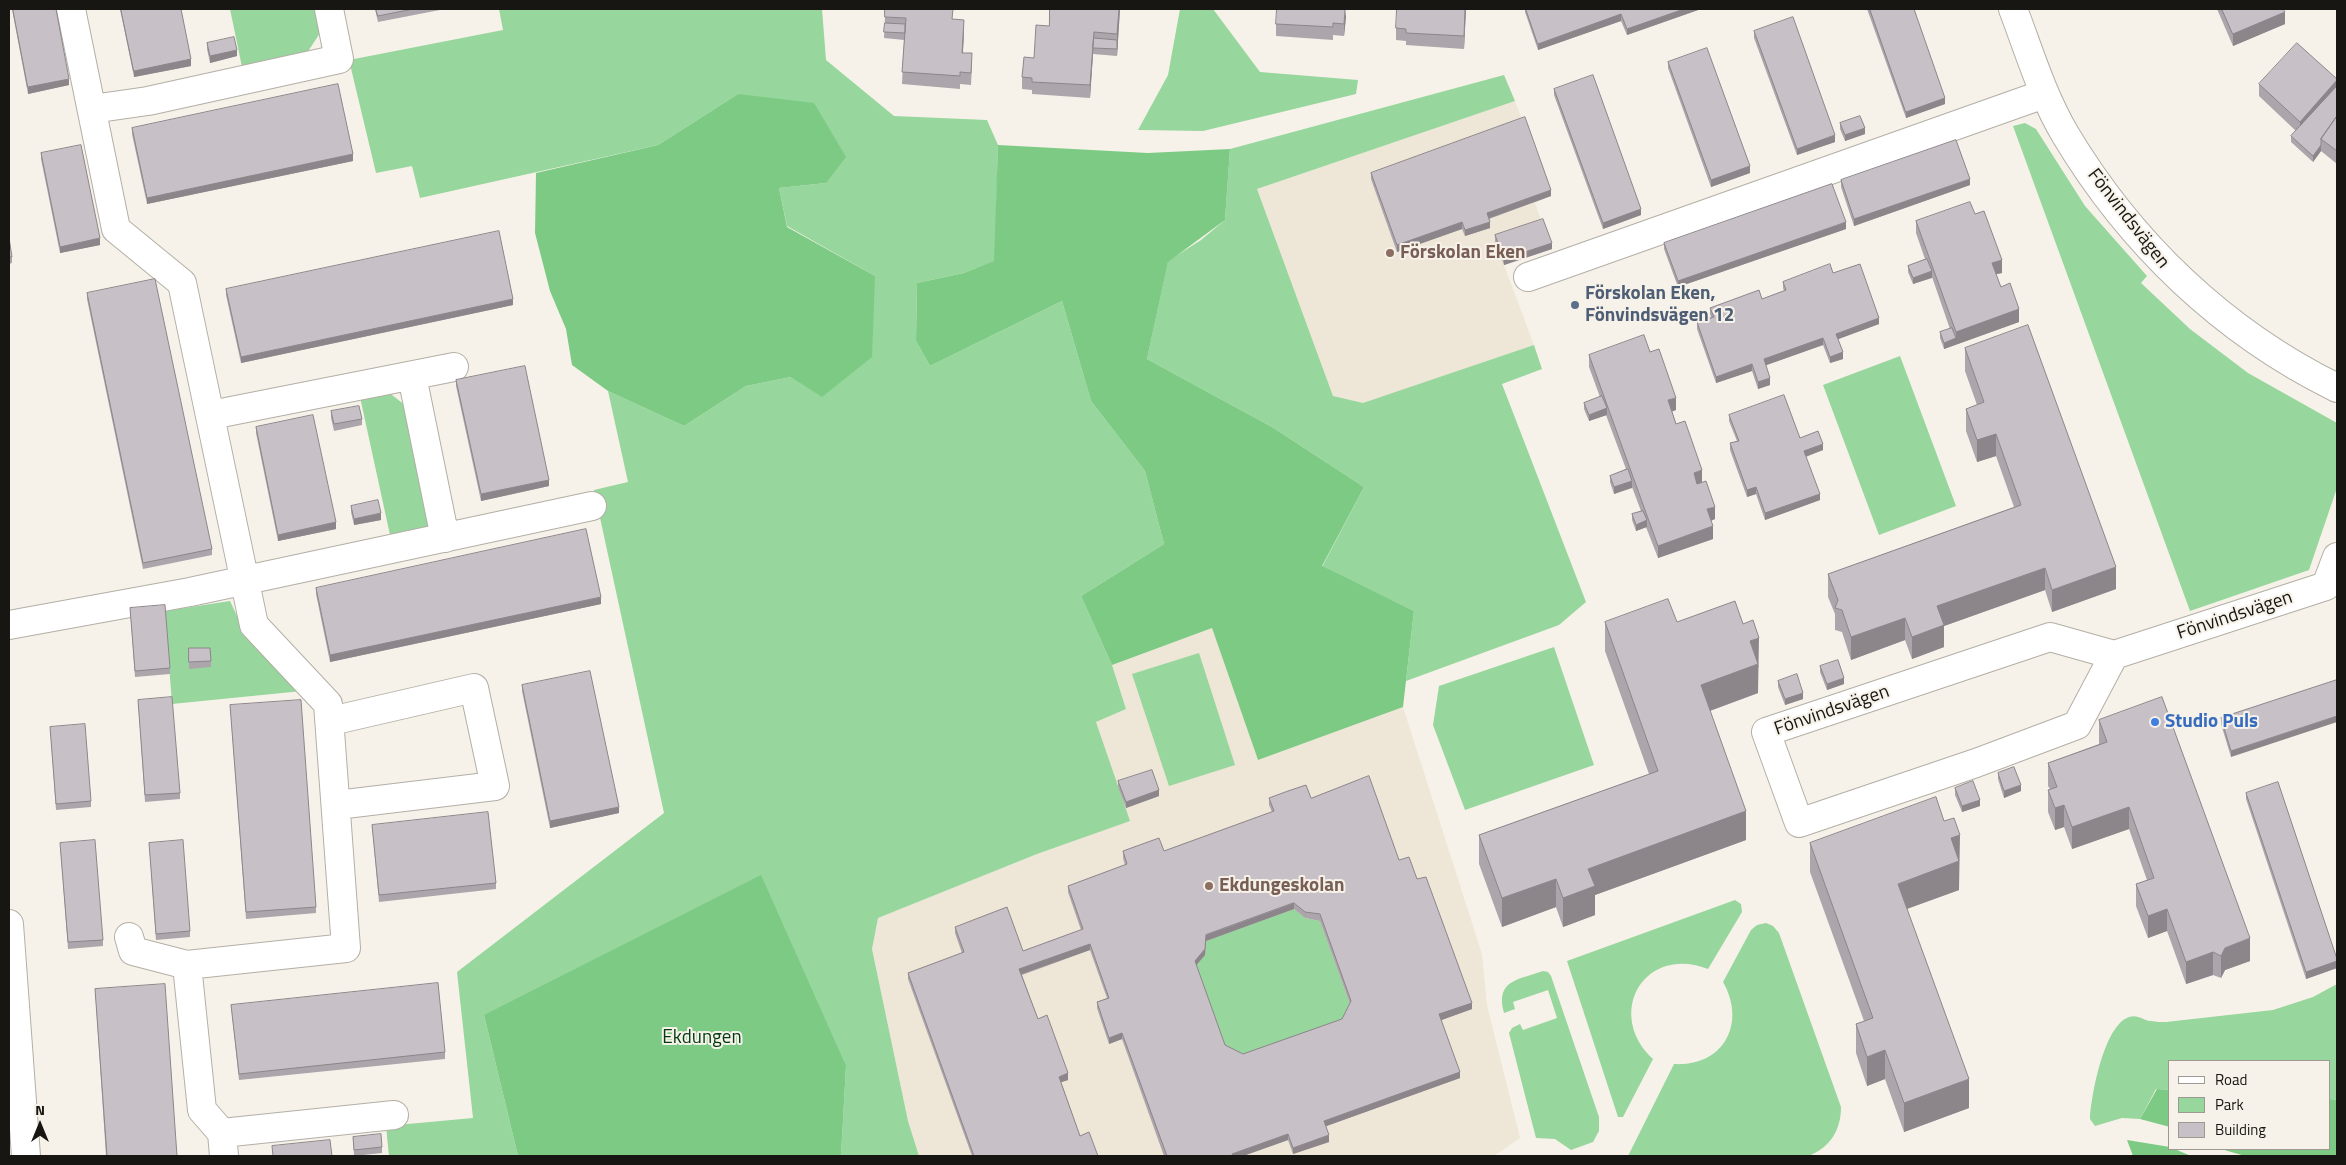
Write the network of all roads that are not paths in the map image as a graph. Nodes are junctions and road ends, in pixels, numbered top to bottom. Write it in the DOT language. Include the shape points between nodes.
graph roads {
  1 [pos="71,9"];
  2 [pos="329,9"];
  3 [pos="2013,9"];
  4 [pos="2044,94"];
  5 [pos="92,109"];
  6 [pos="1528,277"];
  7 [pos="454,367"];
  8 [pos="412,376"];
  9 [pos="2337,388"];
  10 [pos="211,415"];
  11 [pos="592,506"];
  12 [pos="445,538"];
  13 [pos="2337,557"];
  14 [pos="244,581"];
  15 [pos="2332,589"];
  16 [pos="9,626"];
  17 [pos="2114,656"];
  18 [pos="330,721"];
  19 [pos="337,805"];
  20 [pos="9,924"];
  21 [pos="129,938"];
  22 [pos="187,966"];
  23 [pos="394,1114"];
  24 [pos="223,1144"];
  25 [pos="26,1156"];
  1 -- 5 [label="street"];
  2 -- 5 [label="street" via="339,59"];
  3 -- 4 [label="street, Fönvindsvägen"];
  4 -- 6 [label="street"];
  4 -- 9 [label="street, Fönvindsvägen" via="2065,134 2105,193 2143,243 2173,274 2253,339"];
  5 -- 10 [label="street" via="116,229 182,283"];
  7 -- 8 [label="street"];
  8 -- 10 [label="street"];
  8 -- 12 [label="street"];
  10 -- 14 [label="street"];
  11 -- 12 [label="street"];
  12 -- 14 [label="street"];
  13 -- 15 [label="street, Fönvindsvägen"];
  14 -- 16 [label="street"];
  14 -- 18 [label="street" via="254,625 328,704"];
  15 -- 17 [label="street, Fönvindsvägen"];
  17 -- 17 [label="street, Fönvindsvägen" via="2077,726 1799,823 1766,732 2050,637"];
  18 -- 19 [label="street"];
  18 -- 19 [label="street" via="474,688 495,786"];
  19 -- 22 [label="street" via="346,948"];
  20 -- 25 [label="street"];
  21 -- 22 [label="street" via="133,952"];
  22 -- 24 [label="street" via="202,1110"];
  23 -- 24 [label="street"];
}
